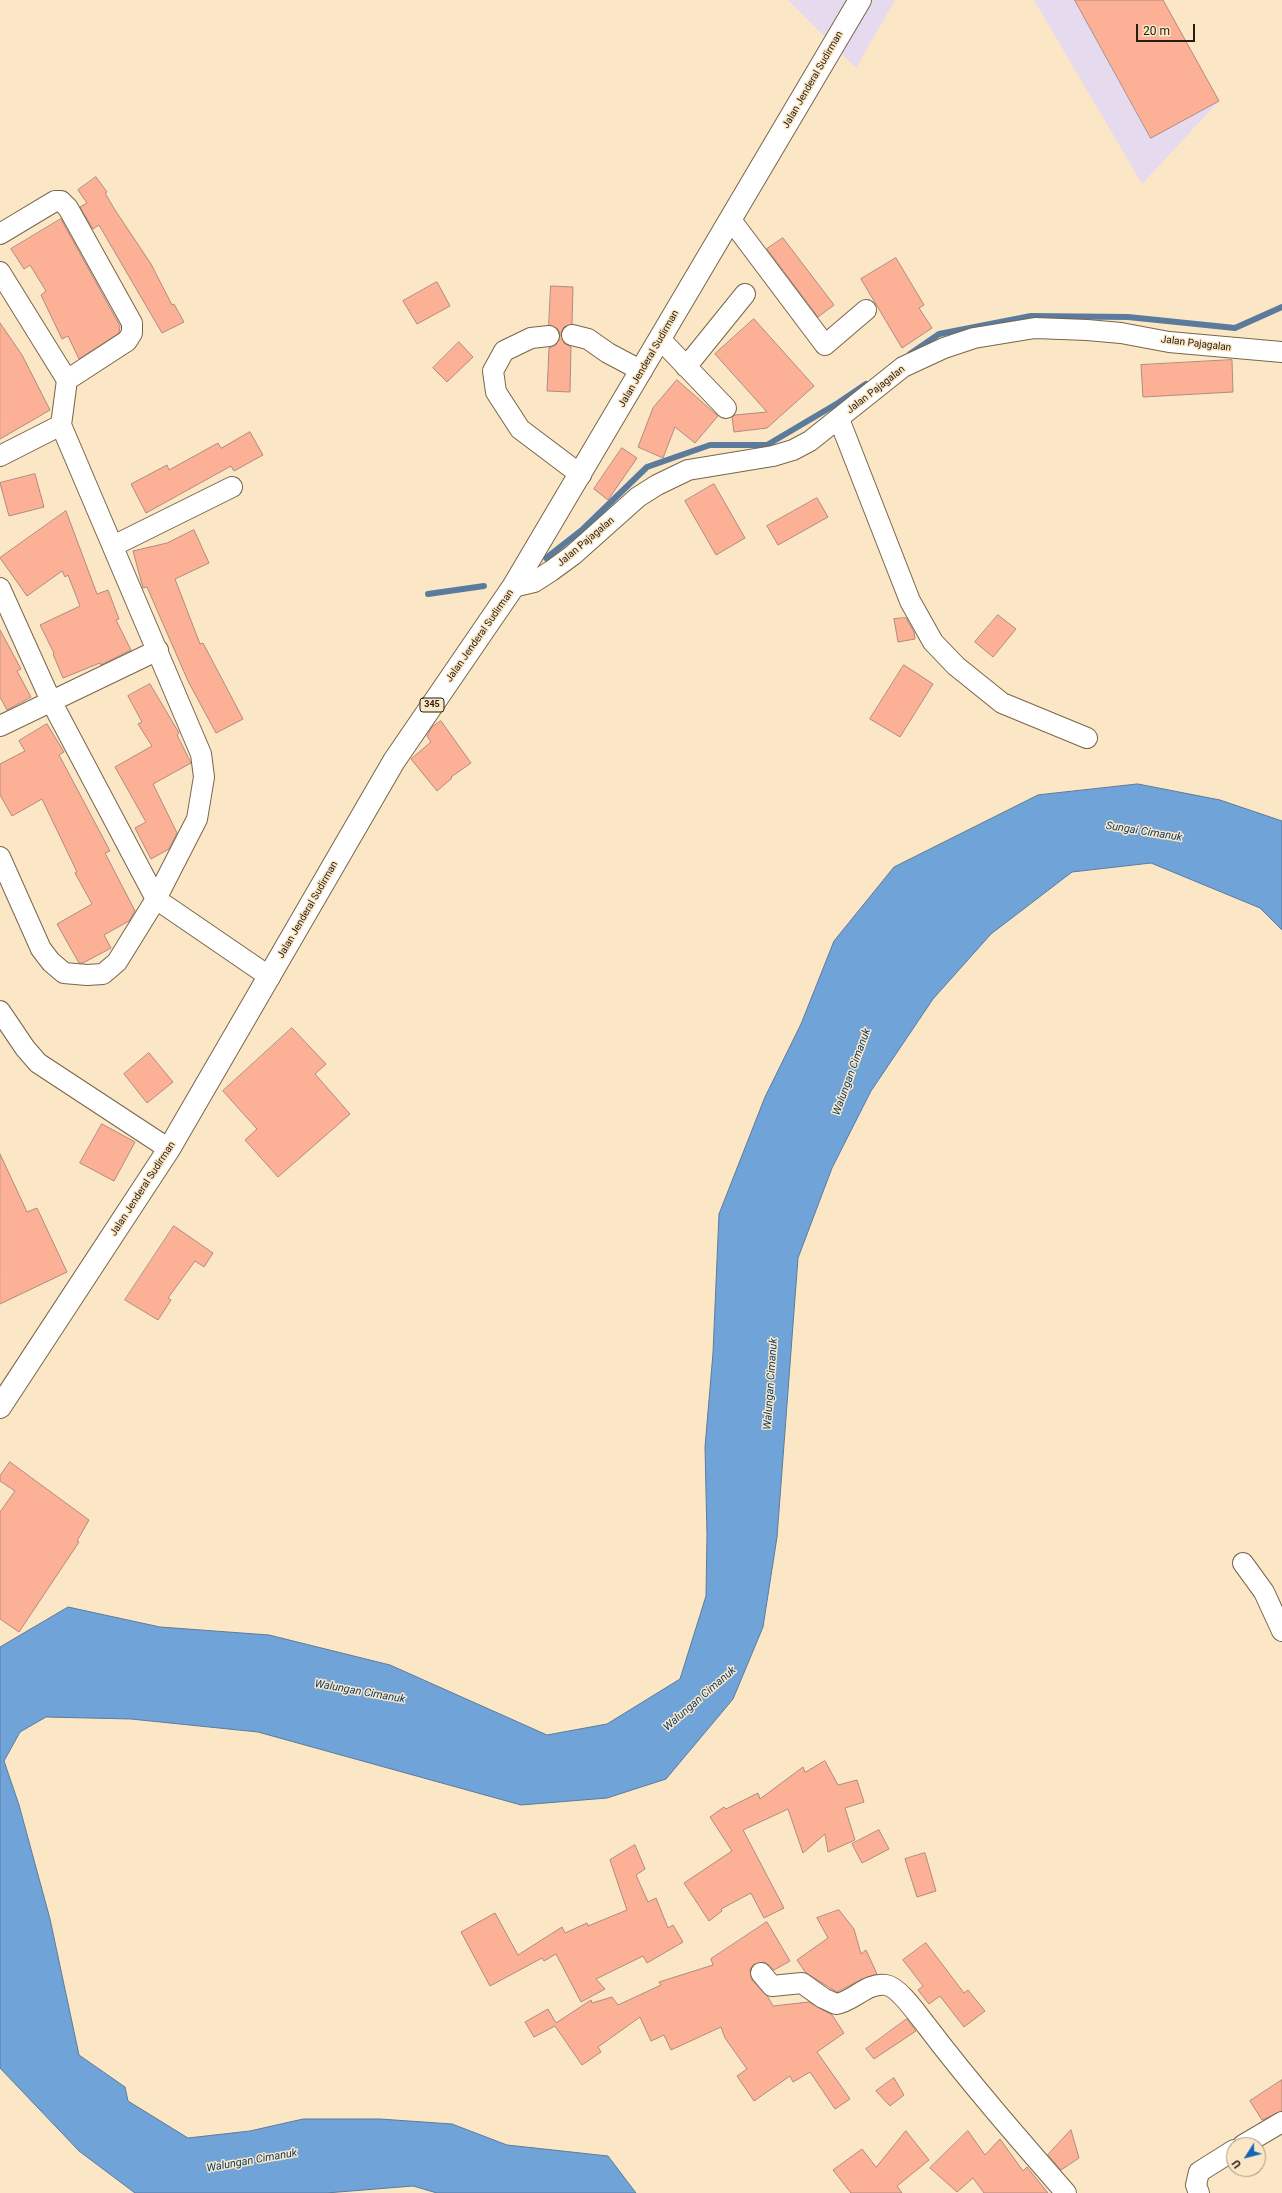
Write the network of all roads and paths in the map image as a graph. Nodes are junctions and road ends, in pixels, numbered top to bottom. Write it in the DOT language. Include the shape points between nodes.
graph roads {
  1 [pos="860,0"];
  2 [pos="731,220"];
  3 [pos="0,234"];
  4 [pos="0,272"];
  5 [pos="745,294"];
  6 [pos="866,310"];
  7 [pos="572,335"];
  8 [pos="549,336"];
  9 [pos="660,339"];
  10 [pos="1282,352"];
  11 [pos="686,367"];
  12 [pos="642,371"];
  13 [pos="67,380"];
  14 [pos="726,408"];
  15 [pos="839,418"];
  16 [pos="61,425"];
  17 [pos="0,456"];
  18 [pos="581,475"];
  19 [pos="232,487"];
  20 [pos="113,546"];
  21 [pos="513,587"];
  22 [pos="0,588"];
  23 [pos="158,650"];
  24 [pos="51,701"];
  25 [pos="0,726"];
  26 [pos="1087,738"];
  27 [pos="0,857"];
  28 [pos="156,899"];
  29 [pos="270,977"];
  30 [pos="0,1011"];
  31 [pos="169,1149"];
  32 [pos="0,1406"];
  33 [pos="1243,1563"];
  34 [pos="1282,1631"];
  35 [pos="762,1973"];
  36 [pos="1280,2129"];
  37 [pos="1262,2137"];
  38 [pos="1226,2155"];
  39 [pos="1066,2193"];
  40 [pos="1199,2193"];
  1 -- 2 [label="main road, Jalan Jenderal Sudirman / 345"];
  2 -- 6 [label="street" via="825,345"];
  2 -- 9 [label="main road, Jalan Jenderal Sudirman / 345"];
  3 -- 13 [label="street" via="55,201 61,201 68,208 132,323 132,333 127,341"];
  4 -- 13 [label="street"];
  5 -- 11 [label="street"];
  7 -- 12 [label="street" via="588,339"];
  8 -- 18 [label="street" via="531,338 504,351 494,371 496,392 520,429"];
  9 -- 11 [label="street"];
  9 -- 12 [label="main road, Jalan Jenderal Sudirman / 345"];
  10 -- 15 [label="street, Jalan Pajagalan" via="1169,342 1121,333 1035,328 1009,331 974,338 903,367"];
  11 -- 14 [label="street"];
  12 -- 18 [label="main road, Jalan Jenderal Sudirman / 345"];
  13 -- 16 [label="street"];
  15 -- 21 [label="street, Jalan Pajagalan" via="810,441 793,450 773,456 688,470 657,485 638,497 573,555 551,571 534,582"];
  15 -- 26 [label="street" via="910,601 933,642 956,666 1002,703"];
  16 -- 17 [label="street"];
  16 -- 20 [label="street"];
  18 -- 21 [label="main road, Jalan Jenderal Sudirman / 345"];
  19 -- 20 [label="street"];
  20 -- 23 [label="street"];
  21 -- 29 [label="main road, Jalan Jenderal Sudirman / 345" via="394,761"];
  22 -- 24 [label="street"];
  23 -- 24 [label="street"];
  23 -- 28 [label="street" via="201,754 204,769 197,819"];
  24 -- 25 [label="street"];
  24 -- 28 [label="street"];
  27 -- 28 [label="street" via="45,956 64,973 87,975 107,972 118,962"];
  28 -- 29 [label="street"];
  29 -- 31 [label="main road, Jalan Jenderal Sudirman / 345"];
  30 -- 31 [label="street" via="38,1063"];
  31 -- 32 [label="main road, Jalan Jenderal Sudirman / 345"];
  33 -- 34 [label="street" via="1264,1592"];
  35 -- 39 [label="street" via="772,1986 802,1983 836,2004 874,1987 885,1984 892,1986"];
  36 -- 37 [label="street"];
  38 -- 40 [label="street" via="1199,2172 1196,2185"];
}
